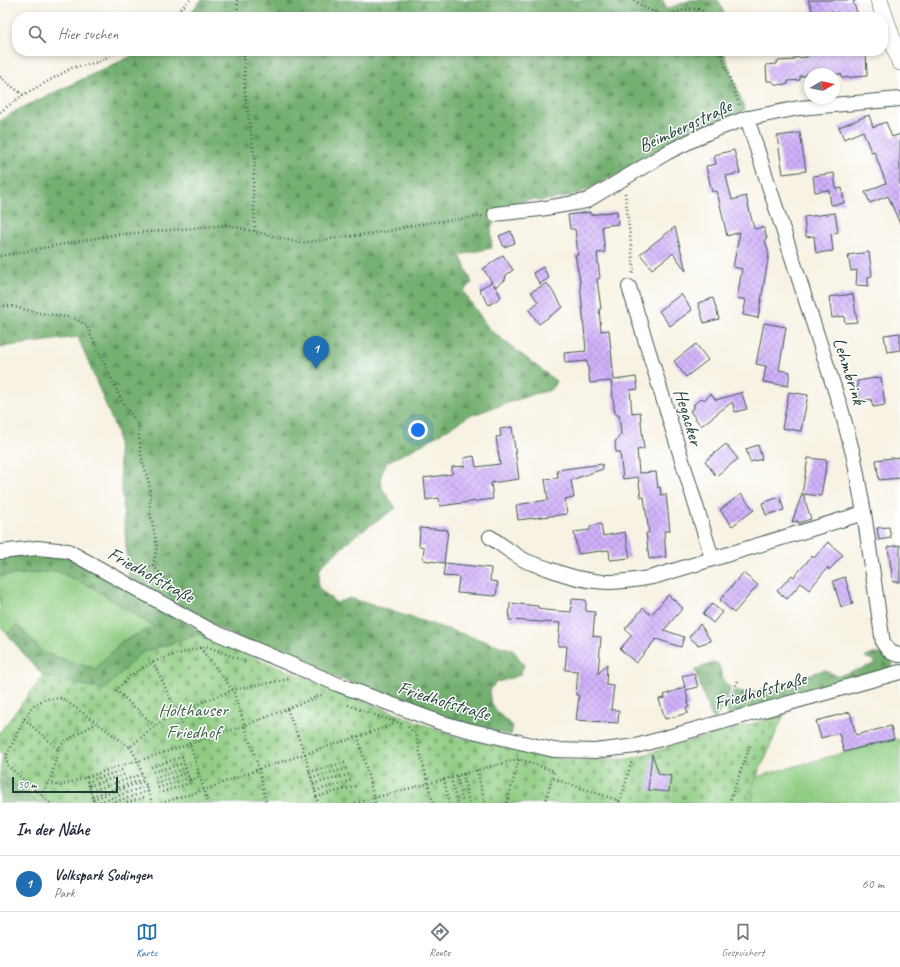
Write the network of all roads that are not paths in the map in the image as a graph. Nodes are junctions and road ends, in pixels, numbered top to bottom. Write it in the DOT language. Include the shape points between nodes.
graph roads {
  1 [pos="879,0"];
  2 [pos="883,12"];
  3 [pos="888,27"];
  4 [pos="900,62"];
  5 [pos="900,99"];
  6 [pos="748,118"];
  7 [pos="495,214"];
  8 [pos="629,287"];
  9 [pos="864,513"];
  10 [pos="490,537"];
  11 [pos="0,552"];
  12 [pos="712,558"];
  13 [pos="900,656"];
  14 [pos="900,672"];
  1 -- 2 [label="main road"];
  3 -- 4 [label="main road"];
  5 -- 6 [label="street, Beimbergstraße" via="799,108"];
  6 -- 7 [label="street, Beimbergstraße" via="709,132 668,152 586,200"];
  6 -- 9 [label="street, Lehmbrink" via="842,412"];
  8 -- 12 [label="street, Hegacker"];
  9 -- 12 [label="street"];
  9 -- 13 [label="street, Lehmbrink" via="883,642 888,650"];
  10 -- 12 [label="street" via="526,561 569,577 593,582 624,582 653,577"];
  11 -- 14 [label="street, Friedhofstraße" via="37,548 68,551 212,631 337,684 464,729 554,750 595,751 636,746"];
}
